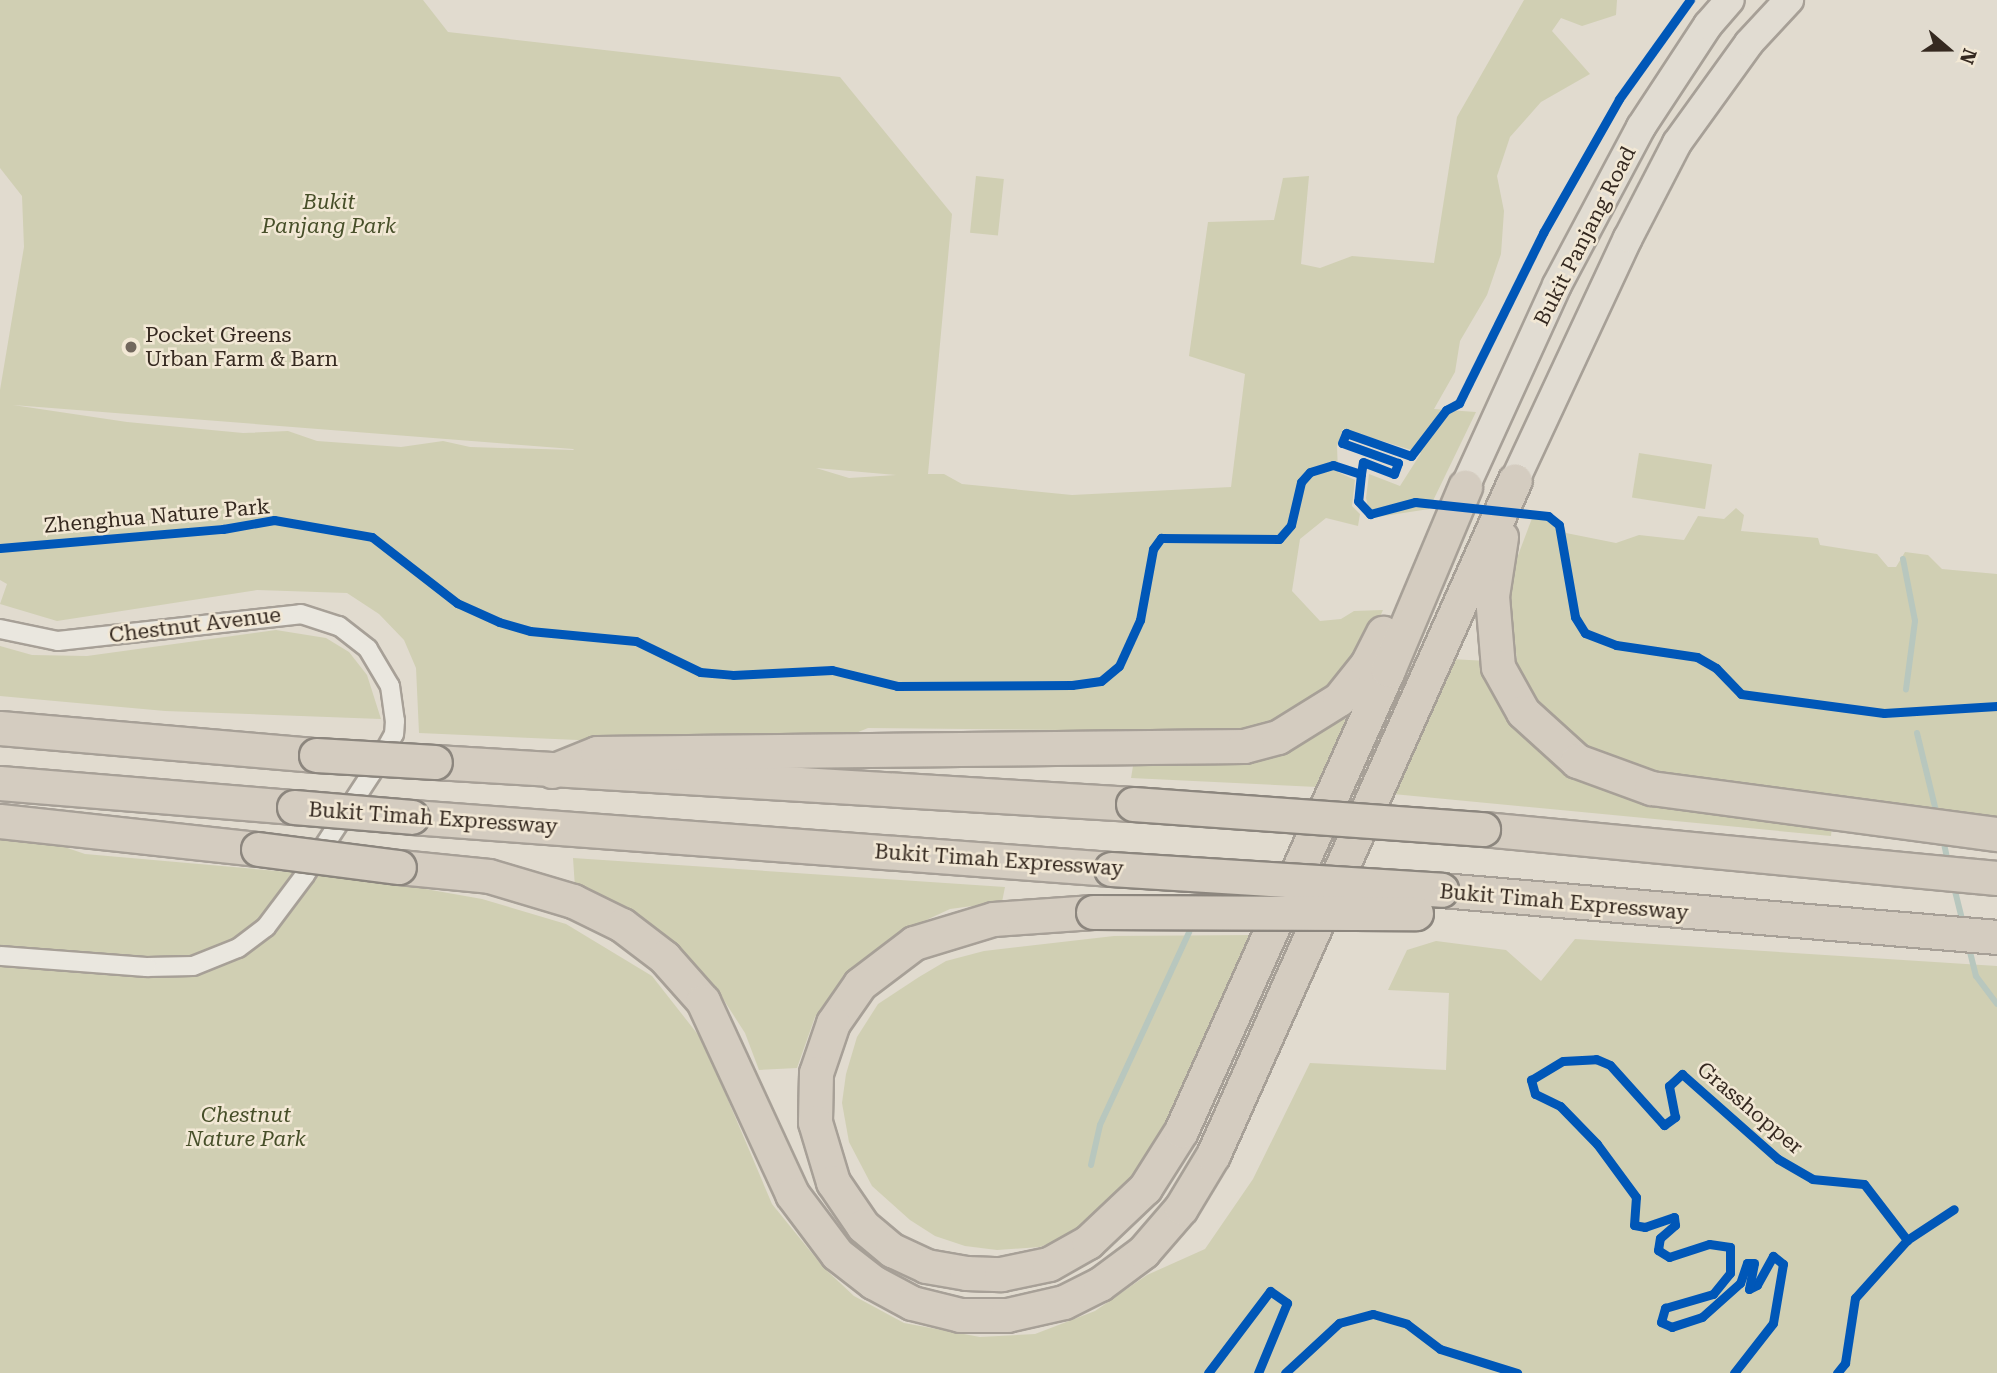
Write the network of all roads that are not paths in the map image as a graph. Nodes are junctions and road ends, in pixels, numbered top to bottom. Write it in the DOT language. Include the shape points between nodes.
graph roads {
  1 [pos="1730,0"];
  2 [pos="1789,0"];
  3 [pos="1515,480"];
  4 [pos="1465,487"];
  5 [pos="0,629"];
  6 [pos="1378,667"];
  7 [pos="0,728"];
  8 [pos="552,771"];
  9 [pos="0,783"];
  10 [pos="0,821"];
  11 [pos="1997,834"];
  12 [pos="1997,878"];
  13 [pos="1519,899"];
  14 [pos="1997,937"];
  15 [pos="0,956"];
  1 -- 4 [label="main road, Bukit Panjang Road" via="1708,25 1641,127 1557,285"];
  2 -- 3 [label="main road, Bukit Panjang Road" via="1749,43 1677,143"];
  3 -- 10 [label="highway, bridge" via="1264,1046 1213,1155 1181,1208 1143,1252 1100,1284 1064,1302 1007,1315 960,1315 912,1303 873,1282 837,1254 792,1194 703,1001 664,957 622,925 573,901 489,876"];
  3 -- 11 [label="highway" via="1492,596 1498,667 1523,712 1577,761 1613,778 1651,788"];
  4 -- 6 [label="highway"];
  5 -- 15 [label="street, Chestnut Avenue" via="58,641 301,614 339,626 369,649 390,686 395,721 394,734 375,768 305,875 266,927 238,948 192,966"];
  6 -- 8 [label="highway" via="1315,717 1278,737 1244,746 597,753"];
  6 -- 13 [label="highway, bridge" via="1181,1131 1145,1188 1088,1242 1049,1264 1001,1274 926,1266 892,1250 863,1226 833,1182 815,1122 816,1073 833,1023 860,984 914,943 993,919 1093,912 1416,913"];
  7 -- 8 [label="highway, bridge"];
  8 -- 12 [label="highway, bridge" via="1483,828"];
  9 -- 13 [label="highway, Bukit Timah Expressway, bridge"];
  13 -- 14 [label="highway, Bukit Timah Expressway"];
}
